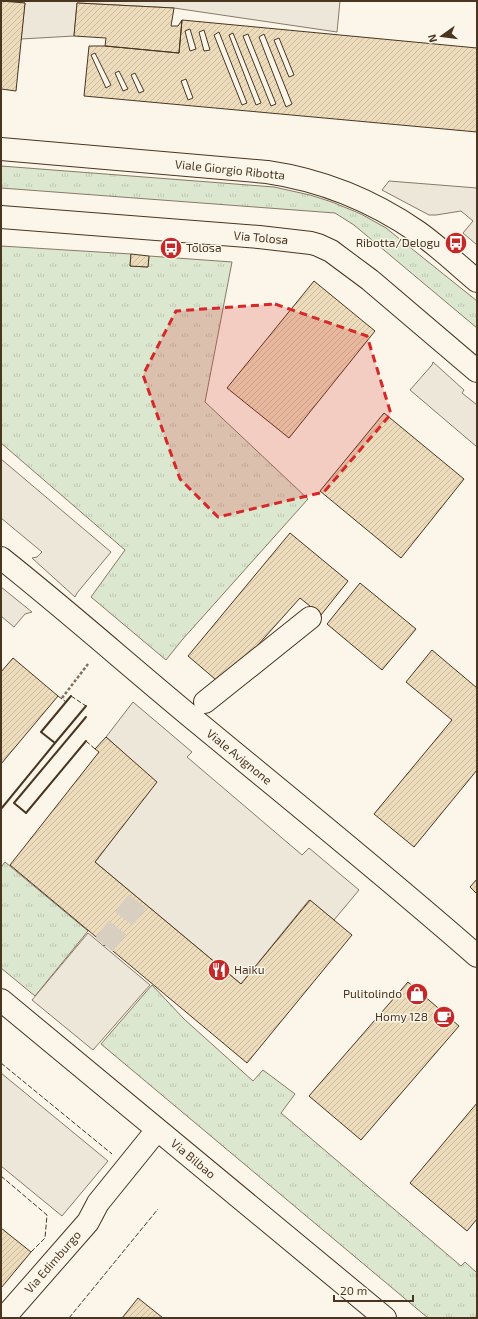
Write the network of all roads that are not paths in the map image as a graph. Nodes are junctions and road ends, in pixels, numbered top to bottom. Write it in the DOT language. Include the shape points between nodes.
graph roads {
  1 [pos="1,148"];
  2 [pos="1,217"];
  3 [pos="477,281"];
  4 [pos="477,371"];
  5 [pos="1,558"];
  6 [pos="310,618"];
  7 [pos="205,702"];
  8 [pos="477,956"];
  9 [pos="1,1000"];
  10 [pos="157,1130"];
  11 [pos="4,1318"];
  12 [pos="385,1318"];
  1 -- 3 [label="street, Viale Giorgio Ribotta" via="267,172 307,180 362,199 406,224"];
  2 -- 4 [label="street, Via Tolosa" via="259,237 318,245 360,271"];
  5 -- 8 [label="street, Viale Avignone"];
  6 -- 7 [label="street"];
  9 -- 10 [label="street, Via Bilbao"];
  10 -- 11 [label="street, Via Edimburgo" via="98,1203 85,1226"];
  10 -- 12 [label="street, Via Bilbao"];
}
